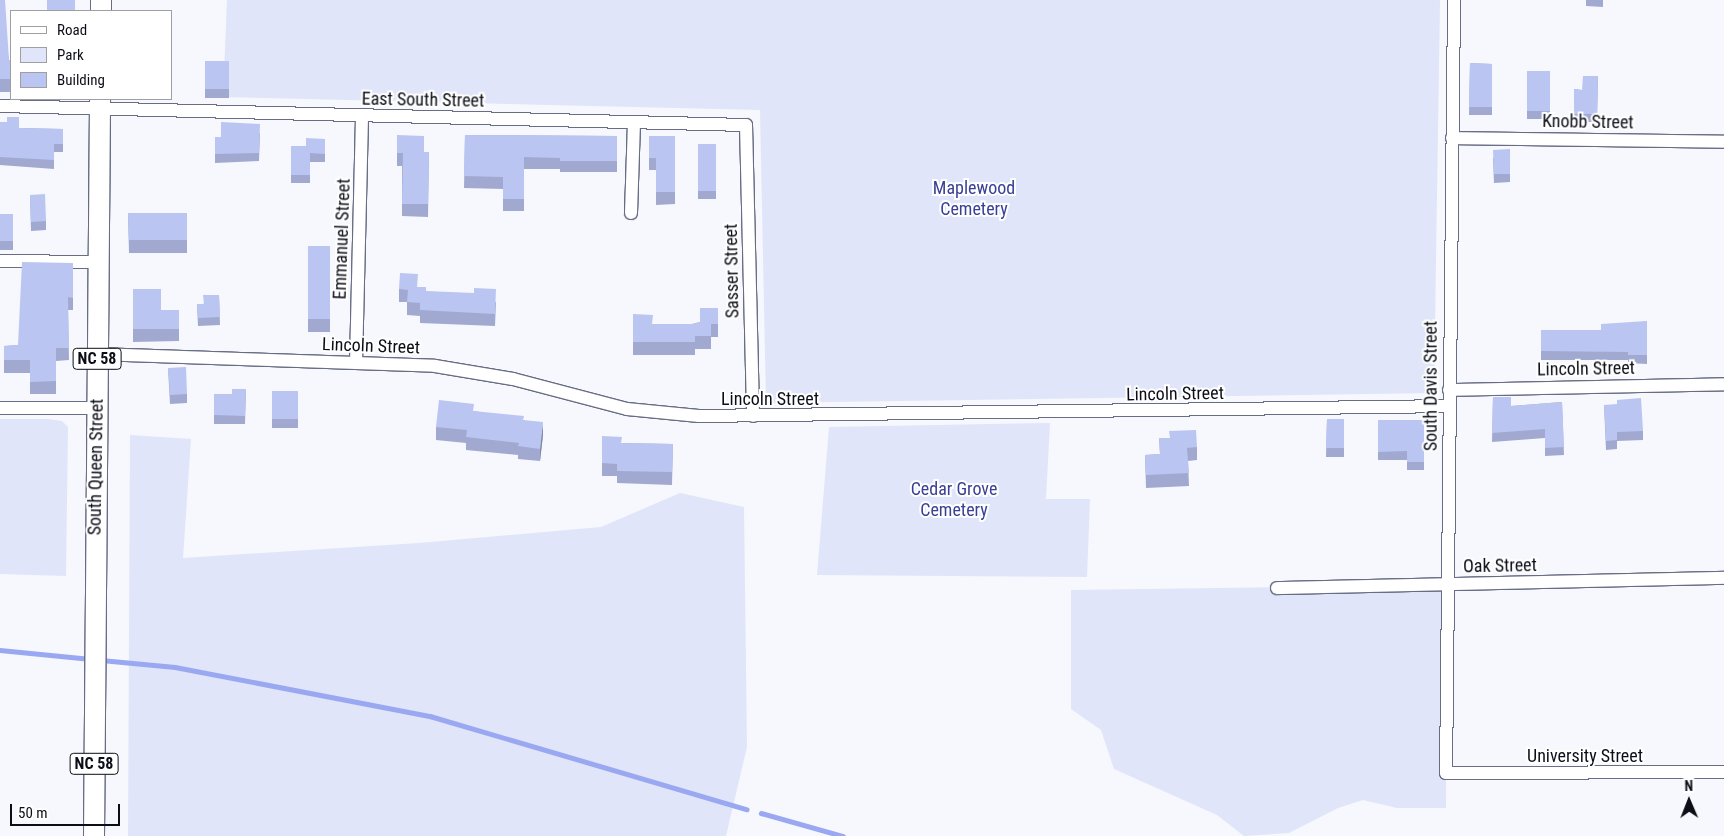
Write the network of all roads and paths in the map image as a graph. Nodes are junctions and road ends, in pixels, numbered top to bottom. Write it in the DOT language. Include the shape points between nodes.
graph roads {
  1 [pos="1454,0"];
  2 [pos="100,104"];
  3 [pos="0,106"];
  4 [pos="362,116"];
  5 [pos="634,123"];
  6 [pos="746,125"];
  7 [pos="1452,138"];
  8 [pos="1724,142"];
  9 [pos="631,213"];
  10 [pos="0,261"];
  11 [pos="98,262"];
  12 [pos="97,354"];
  13 [pos="356,363"];
  14 [pos="1724,384"];
  15 [pos="1449,390"];
  16 [pos="1449,406"];
  17 [pos="0,408"];
  18 [pos="97,408"];
  19 [pos="753,416"];
  20 [pos="1724,578"];
  21 [pos="1447,584"];
  22 [pos="1277,588"];
  23 [pos="1724,772"];
  24 [pos="1446,773"];
  25 [pos="94,836"];
  1 -- 7 [label="street, South Davis Street"];
  2 -- 3 [label="street, East South Street"];
  2 -- 4 [label="street, East South Street"];
  2 -- 11 [label="main road, South Queen Street / NC 58"];
  4 -- 5 [label="street, East South Street"];
  4 -- 13 [label="street, Emmanuel Street"];
  5 -- 6 [label="street, East South Street"];
  5 -- 9 [label="street"];
  6 -- 19 [label="street, Sasser Street"];
  7 -- 8 [label="street, Knobb Street"];
  7 -- 15 [label="street, South Davis Street"];
  10 -- 11 [label="street"];
  11 -- 12 [label="main road, South Queen Street / NC 58"];
  12 -- 13 [label="street, Lincoln Street"];
  12 -- 18 [label="main road, South Queen Street / NC 58"];
  13 -- 19 [label="street, Lincoln Street" via="468,370 627,409 699,416"];
  14 -- 15 [label="street, Lincoln Street"];
  15 -- 16 [label="street, South Davis Street"];
  16 -- 19 [label="street, Lincoln Street"];
  16 -- 21 [label="street, South Davis Street"];
  17 -- 18 [label="street"];
  18 -- 25 [label="main road, South Queen Street / NC 58"];
  20 -- 21 [label="street, Oak Street"];
  21 -- 22 [label="street, Oak Street"];
  21 -- 24 [label="street, South Davis Street"];
  23 -- 24 [label="street, University Street"];
}
